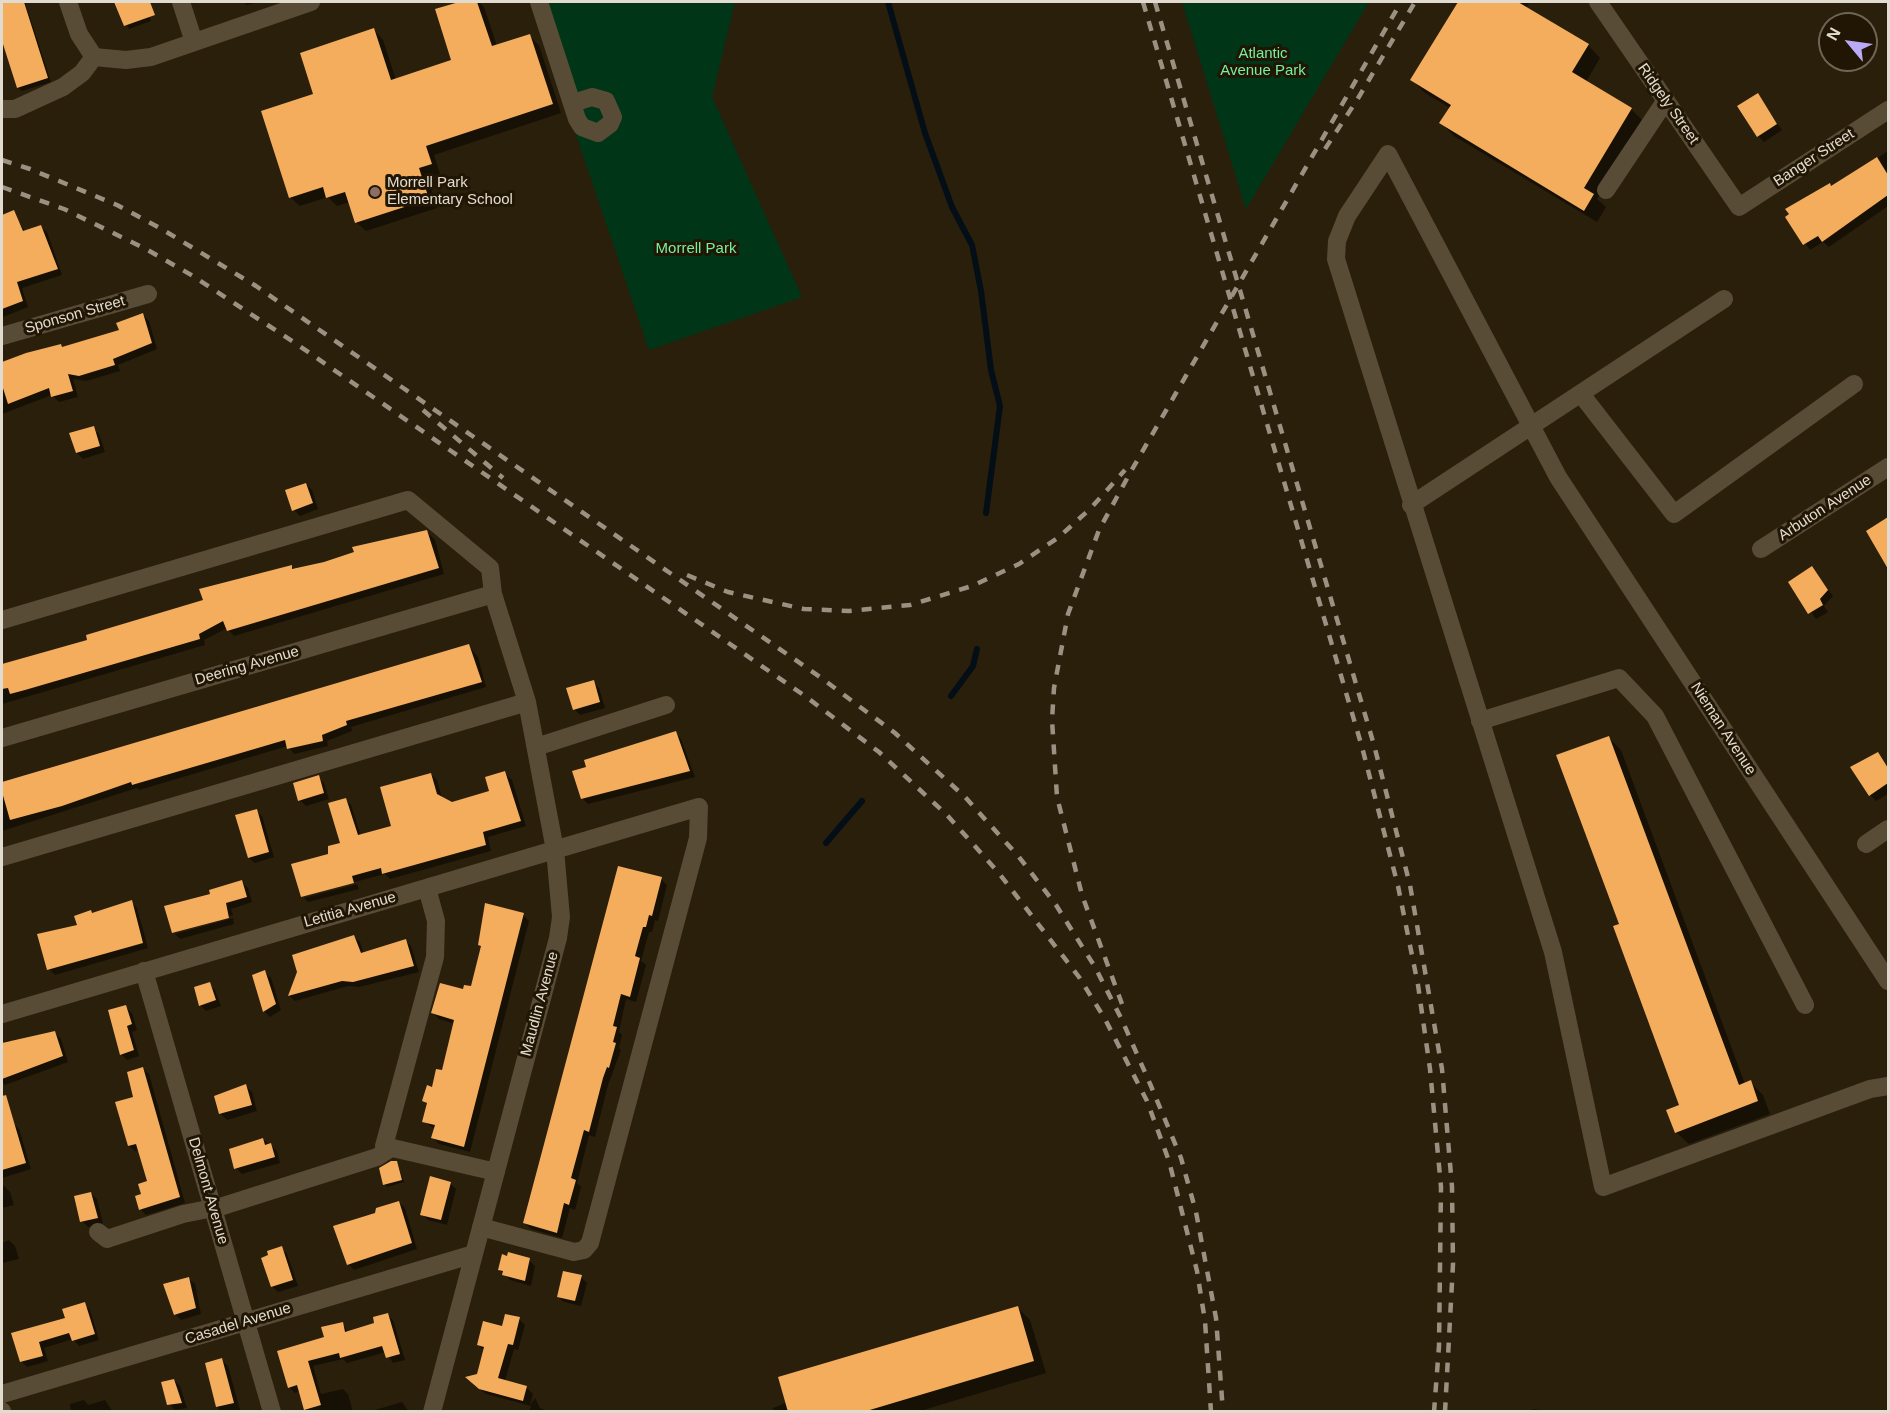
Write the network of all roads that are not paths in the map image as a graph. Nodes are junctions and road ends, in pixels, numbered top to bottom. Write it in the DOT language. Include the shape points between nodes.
graph roads {
  1 [pos="68,2"];
  2 [pos="181,2"];
  3 [pos="311,2"];
  4 [pos="539,2"];
  5 [pos="1598,2"];
  6 [pos="194,42"];
  7 [pos="94,57"];
  8 [pos="1666,100"];
  9 [pos="573,103"];
  10 [pos="2,109"];
  11 [pos="1888,110"];
  12 [pos="1606,190"];
  13 [pos="1739,207"];
  14 [pos="148,294"];
  15 [pos="1724,299"];
  16 [pos="2,336"];
  17 [pos="1854,384"];
  18 [pos="1581,393"];
  19 [pos="1532,426"];
  20 [pos="1888,466"];
  21 [pos="1411,505"];
  22 [pos="1761,549"];
  23 [pos="494,594"];
  24 [pos="2,620"];
  25 [pos="527,702"];
  26 [pos="666,705"];
  27 [pos="1480,721"];
  28 [pos="2,738"];
  29 [pos="536,747"];
  30 [pos="1888,830"];
  31 [pos="1866,844"];
  32 [pos="555,850"];
  33 [pos="2,856"];
  34 [pos="427,888"];
  35 [pos="144,971"];
  36 [pos="1888,981"];
  37 [pos="1805,1005"];
  38 [pos="2,1014"];
  39 [pos="1888,1086"];
  40 [pos="392,1148"];
  41 [pos="496,1172"];
  42 [pos="213,1208"];
  43 [pos="481,1227"];
  44 [pos="98,1232"];
  45 [pos="474,1254"];
  46 [pos="246,1322"];
  47 [pos="2,1394"];
  48 [pos="272,1412"];
  49 [pos="432,1412"];
  1 -- 7 [label="street" via="79,34"];
  2 -- 6 [label="street"];
  3 -- 6 [label="street"];
  4 -- 9 [label="street"];
  5 -- 8 [label="street, Ridgely Street"];
  6 -- 7 [label="street" via="142,58"];
  7 -- 10 [label="street" via="82,73 63,87 15,109"];
  8 -- 12 [label="street"];
  8 -- 13 [label="street, Ridgely Street"];
  11 -- 13 [label="street, Banger Street"];
  14 -- 16 [label="street, Sponson Street"];
  15 -- 18 [label="street"];
  17 -- 18 [label="street" via="1674,514"];
  18 -- 19 [label="street"];
  19 -- 21 [label="street"];
  19 -- 21 [label="street, Nieman Avenue" via="1388,154 1347,216 1336,259"];
  19 -- 36 [label="street, Nieman Avenue" via="1558,477"];
  20 -- 22 [label="street, Arbuton Avenue"];
  21 -- 27 [label="street"];
  23 -- 24 [label="street, Maudlin Avenue" via="490,568 408,500"];
  23 -- 25 [label="street, Maudlin Avenue"];
  23 -- 28 [label="street, Deering Avenue"];
  25 -- 29 [label="street, Maudlin Avenue"];
  25 -- 33 [label="street"];
  26 -- 29 [label="street"];
  27 -- 37 [label="street" via="1619,678 1655,716"];
  27 -- 39 [label="street" via="1553,952 1603,1187 1870,1089"];
  29 -- 32 [label="street, Maudlin Avenue"];
  30 -- 31 [label="street"];
  32 -- 34 [label="street, Letitia Avenue"];
  32 -- 41 [label="street, Maudlin Avenue" via="561,898 558,938"];
  32 -- 43 [label="street, Letitia Avenue" via="699,807 698,838 590,1243 584,1250 574,1251"];
  34 -- 35 [label="street, Letitia Avenue"];
  34 -- 40 [label="street" via="436,921 435,957 384,1146"];
  35 -- 38 [label="street, Letitia Avenue"];
  35 -- 42 [label="street, Delmont Avenue"];
  40 -- 41 [label="street"];
  40 -- 42 [label="street" via="377,1157"];
  41 -- 43 [label="street, Maudlin Avenue"];
  42 -- 44 [label="street" via="107,1239"];
  42 -- 46 [label="street, Delmont Avenue"];
  43 -- 45 [label="street, Maudlin Avenue"];
  45 -- 46 [label="street, Casadel Avenue"];
  45 -- 49 [label="street, Maudlin Avenue"];
  46 -- 47 [label="street, Casadel Avenue"];
  46 -- 48 [label="street, Delmont Avenue"];
}
